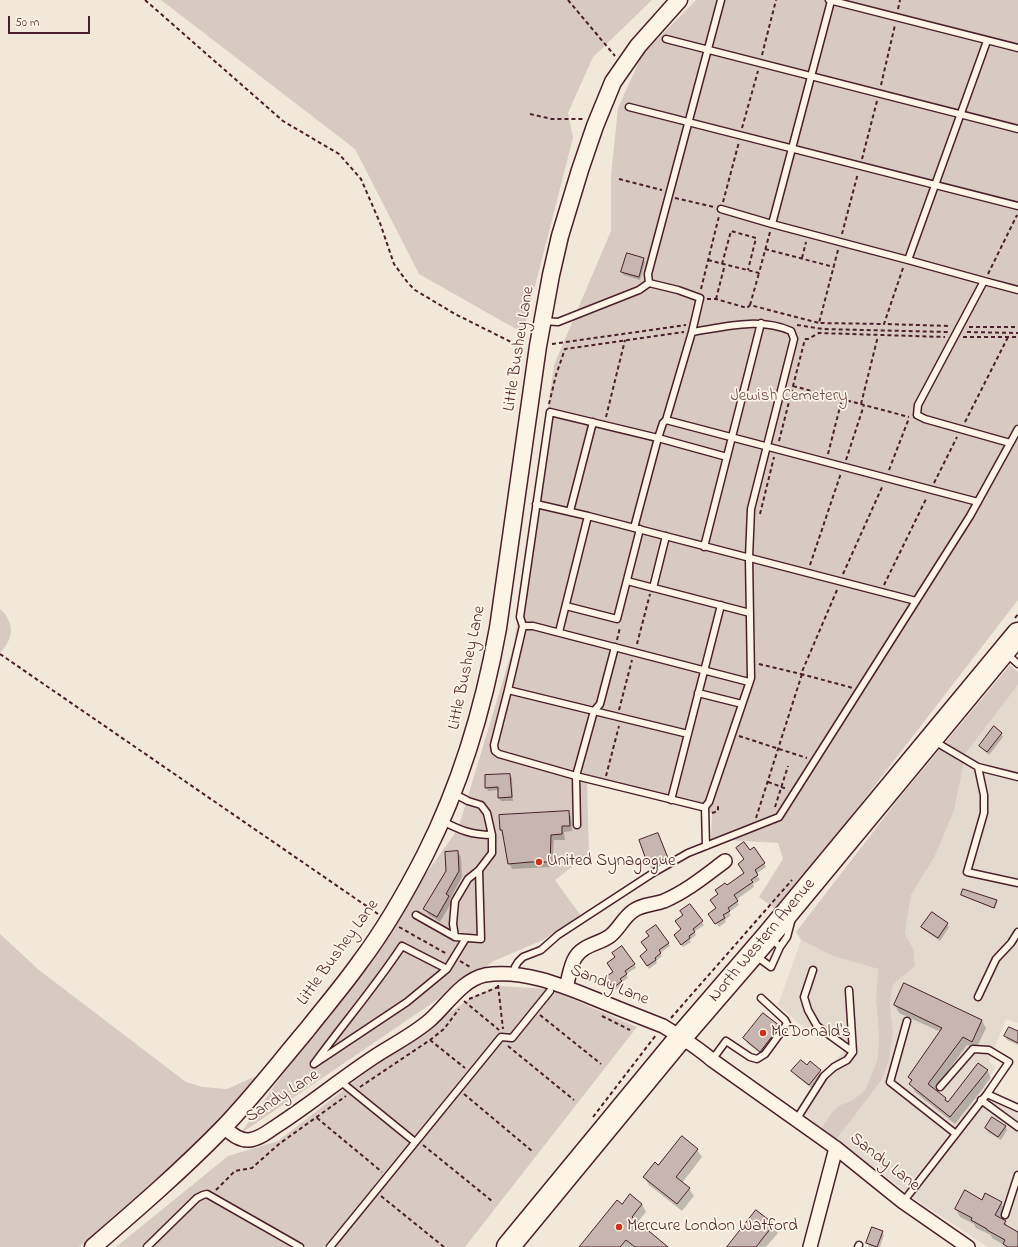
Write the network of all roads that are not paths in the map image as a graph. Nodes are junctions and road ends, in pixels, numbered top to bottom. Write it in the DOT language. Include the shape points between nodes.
graph roads {
  1 [pos="679,0"];
  2 [pos="721,0"];
  3 [pos="830,0"];
  4 [pos="666,39"];
  5 [pos="987,41"];
  6 [pos="1018,48"];
  7 [pos="707,49"];
  8 [pos="811,76"];
  9 [pos="629,108"];
  10 [pos="961,114"];
  11 [pos="688,122"];
  12 [pos="1018,129"];
  13 [pos="792,149"];
  14 [pos="935,185"];
  15 [pos="1018,206"];
  16 [pos="721,209"];
  17 [pos="772,224"];
  18 [pos="908,260"];
  19 [pos="984,281"];
  20 [pos="649,283"];
  21 [pos="1018,290"];
  22 [pos="542,321"];
  23 [pos="761,323"];
  24 [pos="692,332"];
  25 [pos="666,420"];
  26 [pos="593,422"];
  27 [pos="1018,429"];
  28 [pos="658,438"];
  29 [pos="732,438"];
  30 [pos="1010,443"];
  31 [pos="767,446"];
  32 [pos="727,457"];
  33 [pos="978,502"];
  34 [pos="536,504"];
  35 [pos="570,511"];
  36 [pos="588,516"];
  37 [pos="637,528"];
  38 [pos="666,536"];
  39 [pos="704,547"];
  40 [pos="750,558"];
  41 [pos="627,581"];
  42 [pos="653,588"];
  43 [pos="916,600"];
  44 [pos="721,605"];
  45 [pos="566,606"];
  46 [pos="750,613"];
  47 [pos="523,626"];
  48 [pos="559,632"];
  49 [pos="1018,634"];
  50 [pos="615,647"];
  51 [pos="1011,658"];
  52 [pos="704,670"];
  53 [pos="749,682"];
  54 [pos="508,690"];
  55 [pos="698,693"];
  56 [pos="742,704"];
  57 [pos="594,711"];
  58 [pos="688,734"];
  59 [pos="931,740"];
  60 [pos="978,767"];
  61 [pos="576,776"];
  62 [pos="1018,777"];
  63 [pos="452,793"];
  64 [pos="671,800"];
  65 [pos="705,807"];
  66 [pos="441,820"];
  67 [pos="577,825"];
  68 [pos="492,835"];
  69 [pos="706,846"];
  70 [pos="725,861"];
  71 [pos="479,870"];
  72 [pos="1018,883"];
  73 [pos="416,915"];
  74 [pos="1018,932"];
  75 [pos="455,938"];
  76 [pos="466,938"];
  77 [pos="447,969"];
  78 [pos="813,970"];
  79 [pos="514,975"];
  80 [pos="566,987"];
  81 [pos="849,990"];
  82 [pos="550,991"];
  83 [pos="978,997"];
  84 [pos="761,998"];
  85 [pos="907,1021"];
  86 [pos="681,1037"];
  87 [pos="853,1052"];
  88 [pos="712,1060"];
  89 [pos="340,1081"];
  90 [pos="940,1087"];
  91 [pos="987,1094"];
  92 [pos="981,1100"];
  93 [pos="1018,1108"];
  94 [pos="796,1120"];
  95 [pos="223,1127"];
  96 [pos="1018,1127"];
  97 [pos="956,1134"];
  98 [pos="415,1141"];
  99 [pos="836,1148"];
  100 [pos="1018,1176"];
  101 [pos="903,1202"];
  102 [pos="1005,1215"];
  103 [pos="150,1246"];
  104 [pos="93,1247"];
  105 [pos="300,1247"];
  106 [pos="330,1247"];
  107 [pos="508,1247"];
  108 [pos="810,1247"];
  109 [pos="968,1247"];
  1 -- 22 [label="street, Little Bushey Lane" via="646,37 613,82 597,120 560,236"];
  2 -- 7 [label="lane"];
  3 -- 5 [label="lane"];
  3 -- 8 [label="lane"];
  4 -- 7 [label="lane"];
  5 -- 6 [label="lane"];
  5 -- 10 [label="lane"];
  7 -- 8 [label="lane"];
  7 -- 11 [label="lane"];
  8 -- 10 [label="lane"];
  8 -- 13 [label="lane"];
  9 -- 11 [label="lane"];
  10 -- 12 [label="lane"];
  10 -- 14 [label="lane"];
  11 -- 13 [label="lane"];
  11 -- 20 [label="lane" via="648,274"];
  13 -- 14 [label="lane"];
  13 -- 17 [label="lane"];
  14 -- 15 [label="lane"];
  14 -- 18 [label="lane"];
  16 -- 17 [label="lane"];
  17 -- 18 [label="lane"];
  18 -- 19 [label="lane"];
  19 -- 21 [label="lane"];
  19 -- 30 [label="lane" via="918,405 917,415"];
  20 -- 22 [label="lane" via="639,290 558,322"];
  20 -- 24 [label="lane" via="700,298"];
  22 -- 63 [label="street, Little Bushey Lane" via="492,664 473,737"];
  23 -- 24 [label="lane"];
  23 -- 29 [label="lane"];
  23 -- 31 [label="lane" via="788,330 794,337"];
  24 -- 25 [label="lane"];
  25 -- 28 [label="lane"];
  25 -- 29 [label="lane"];
  26 -- 28 [label="lane"];
  26 -- 34 [label="lane" via="550,412"];
  26 -- 35 [label="lane"];
  27 -- 30 [label="lane"];
  28 -- 32 [label="lane"];
  28 -- 37 [label="lane"];
  29 -- 31 [label="lane"];
  29 -- 32 [label="lane"];
  30 -- 33 [label="lane"];
  31 -- 33 [label="lane"];
  31 -- 40 [label="lane" via="751,509"];
  32 -- 39 [label="lane"];
  33 -- 43 [label="lane"];
  34 -- 35 [label="lane"];
  34 -- 47 [label="lane" via="520,617"];
  35 -- 36 [label="lane"];
  36 -- 37 [label="lane"];
  36 -- 45 [label="lane"];
  37 -- 38 [label="lane"];
  37 -- 41 [label="lane"];
  38 -- 39 [label="lane"];
  38 -- 42 [label="lane"];
  39 -- 40 [label="lane"];
  40 -- 43 [label="lane"];
  40 -- 46 [label="lane"];
  41 -- 42 [label="lane"];
  41 -- 45 [label="lane" via="617,619"];
  42 -- 44 [label="lane"];
  43 -- 69 [label="lane" via="780,817"];
  44 -- 46 [label="lane"];
  44 -- 52 [label="lane"];
  45 -- 48 [label="lane"];
  46 -- 53 [label="lane"];
  47 -- 48 [label="lane"];
  47 -- 54 [label="lane"];
  48 -- 50 [label="lane"];
  49 -- 51 [label="highway, North Western Avenue"];
  50 -- 52 [label="lane"];
  50 -- 57 [label="lane" via="600,704"];
  51 -- 59 [label="highway, North Western Avenue"];
  52 -- 53 [label="lane"];
  52 -- 55 [label="lane"];
  53 -- 56 [label="lane"];
  54 -- 57 [label="lane"];
  54 -- 61 [label="lane" via="494,745 495,751"];
  55 -- 56 [label="lane"];
  55 -- 58 [label="lane"];
  56 -- 65 [label="lane" via="709,802"];
  57 -- 58 [label="lane"];
  57 -- 61 [label="lane"];
  58 -- 64 [label="lane"];
  59 -- 60 [label="lane"];
  59 -- 86 [label="highway, North Western Avenue" via="794,905 774,941 753,954"];
  60 -- 62 [label="lane"];
  60 -- 72 [label="lane" via="984,795 984,813 967,872"];
  61 -- 64 [label="lane"];
  61 -- 67 [label="lane"];
  63 -- 66 [label="street, Little Bushey Lane"];
  63 -- 68 [label="lane" via="481,805 487,813"];
  64 -- 65 [label="lane"];
  65 -- 69 [label="lane"];
  66 -- 68 [label="lane" via="476,835"];
  66 -- 95 [label="street, Little Bushey Lane" via="425,855 388,921 360,962 263,1083"];
  68 -- 71 [label="lane" via="492,853"];
  69 -- 79 [label="lane" via="653,873 558,935 541,950 523,957 515,967"];
  70 -- 80 [label="street" via="693,886 662,902 641,906 631,912 610,936 579,952 574,959"];
  71 -- 75 [label="lane" via="468,879 455,901"];
  71 -- 76 [label="lane" via="481,939"];
  73 -- 75 [label="lane"];
  74 -- 83 [label="lane" via="996,959"];
  75 -- 76 [label="lane"];
  76 -- 77 [label="lane"];
  77 -- 77 [label="lane" via="407,1002 314,1064 402,946"];
  78 -- 87 [label="lane" via="804,997 808,1010 817,1026"];
  79 -- 80 [label="street, Sandy Lane" via="545,980"];
  79 -- 89 [label="street, Sandy Lane" via="494,979 473,979 430,1021"];
  80 -- 86 [label="street, Sandy Lane" via="663,1026"];
  81 -- 87 [label="lane"];
  82 -- 98 [label="lane" via="512,1038 502,1038"];
  84 -- 88 [label="lane" via="787,1024 765,1054 757,1059 750,1057 726,1042"];
  85 -- 97 [label="lane" via="890,1082"];
  86 -- 88 [label="street, Sandy Lane"];
  86 -- 107 [label="highway, North Western Avenue"];
  87 -- 94 [label="lane" via="847,1060 824,1076"];
  88 -- 94 [label="street, Sandy Lane"];
  89 -- 95 [label="street, Sandy Lane" via="257,1138 243,1140"];
  89 -- 98 [label="lane"];
  90 -- 91 [label="lane" via="974,1049 989,1050 1009,1062"];
  91 -- 92 [label="lane"];
  91 -- 93 [label="lane"];
  92 -- 96 [label="lane"];
  92 -- 97 [label="lane"];
  94 -- 99 [label="street, Sandy Lane"];
  95 -- 104 [label="street, Little Bushey Lane" via="193,1158"];
  97 -- 101 [label="lane"];
  98 -- 106 [label="lane"];
  99 -- 101 [label="street, Sandy Lane"];
  99 -- 108 [label="street"];
  100 -- 102 [label="lane"];
  101 -- 109 [label="street, Sandy Lane"];
  103 -- 105 [label="lane" via="197,1198 211,1195"];
}
